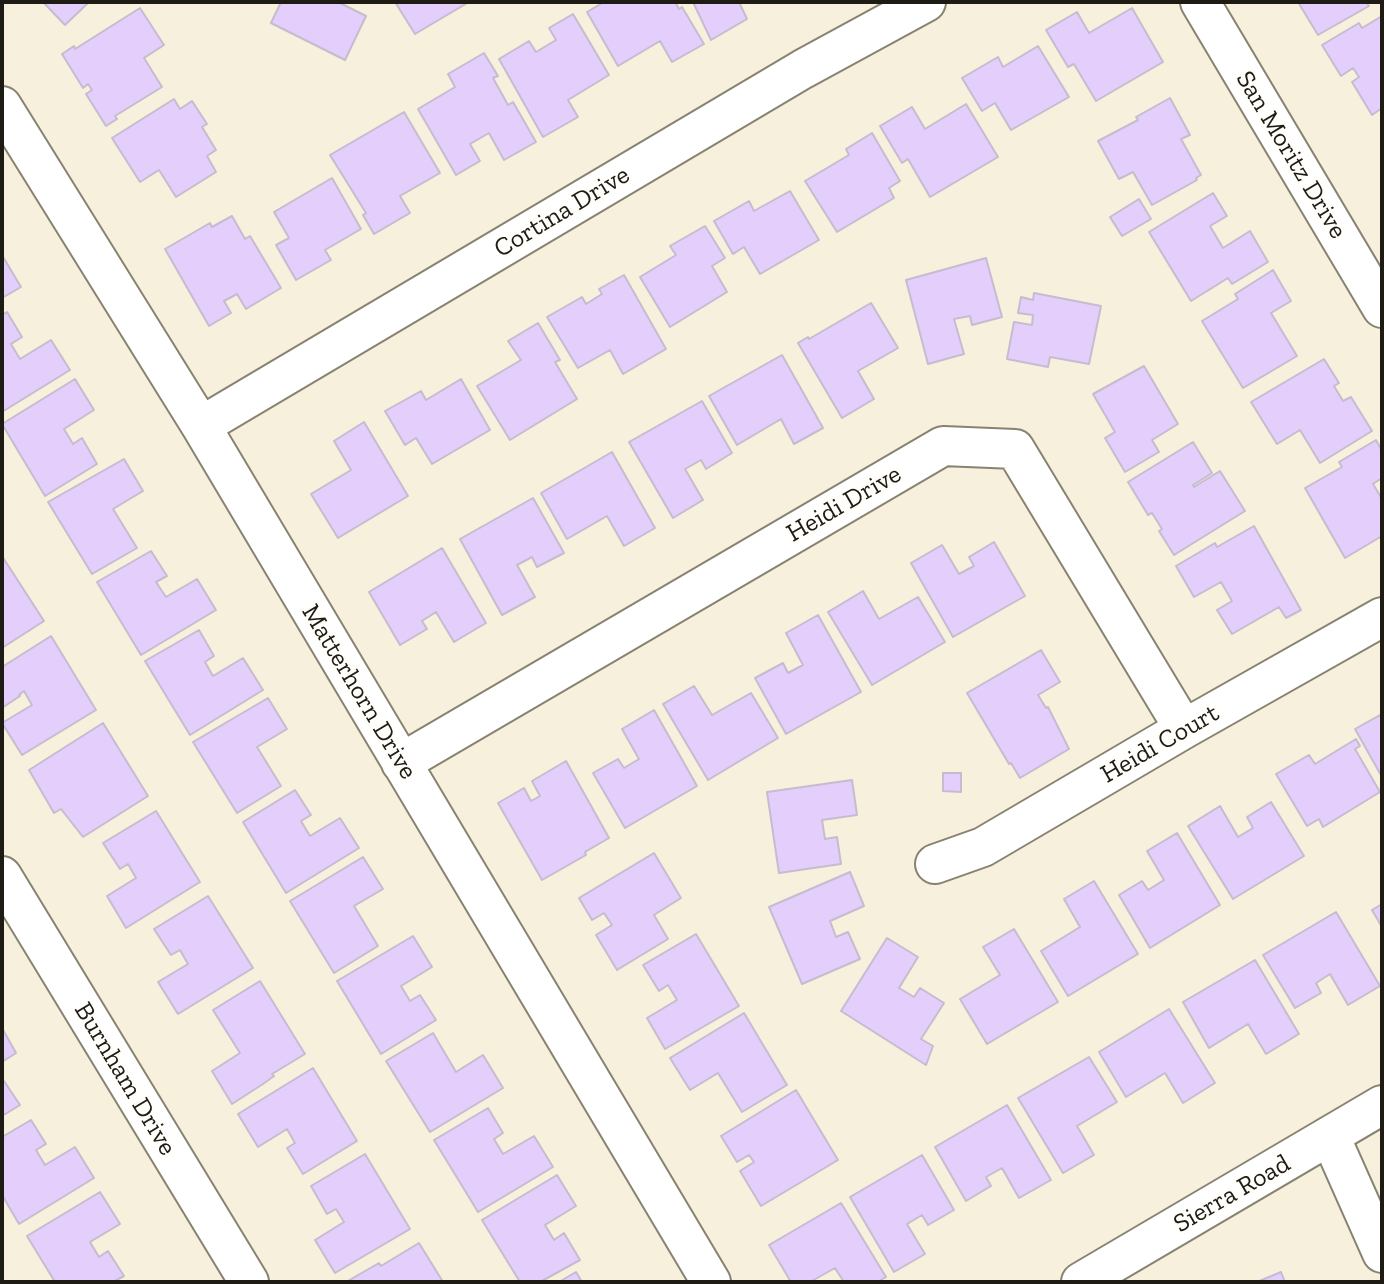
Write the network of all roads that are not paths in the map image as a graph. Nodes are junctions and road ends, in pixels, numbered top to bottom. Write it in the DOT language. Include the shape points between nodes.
graph roads {
  1 [pos="926,2"];
  2 [pos="1200,2"];
  3 [pos="2,106"];
  4 [pos="1382,308"];
  5 [pos="201,426"];
  6 [pos="1382,617"];
  7 [pos="1184,729"];
  8 [pos="401,763"];
  9 [pos="935,864"];
  10 [pos="2,876"];
  11 [pos="1382,1105"];
  12 [pos="1330,1136"];
  13 [pos="1382,1253"];
  14 [pos="243,1280"];
  15 [pos="711,1282"];
  16 [pos="1081,1282"];
  1 -- 5 [label="street, Cortina Drive" via="803,69"];
  2 -- 4 [label="street, San Moritz Drive"];
  3 -- 5 [label="street, Matterhorn Drive"];
  5 -- 8 [label="street, Matterhorn Drive"];
  6 -- 7 [label="street, Heidi Court"];
  7 -- 8 [label="street, Heidi Drive" via="1015,449 943,446"];
  7 -- 9 [label="street, Heidi Court" via="983,847"];
  8 -- 15 [label="street, Matterhorn Drive"];
  10 -- 14 [label="street, Burnham Drive"];
  11 -- 12 [label="street, Sierra Road"];
  12 -- 13 [label="street"];
  12 -- 16 [label="street, Sierra Road"];
}
